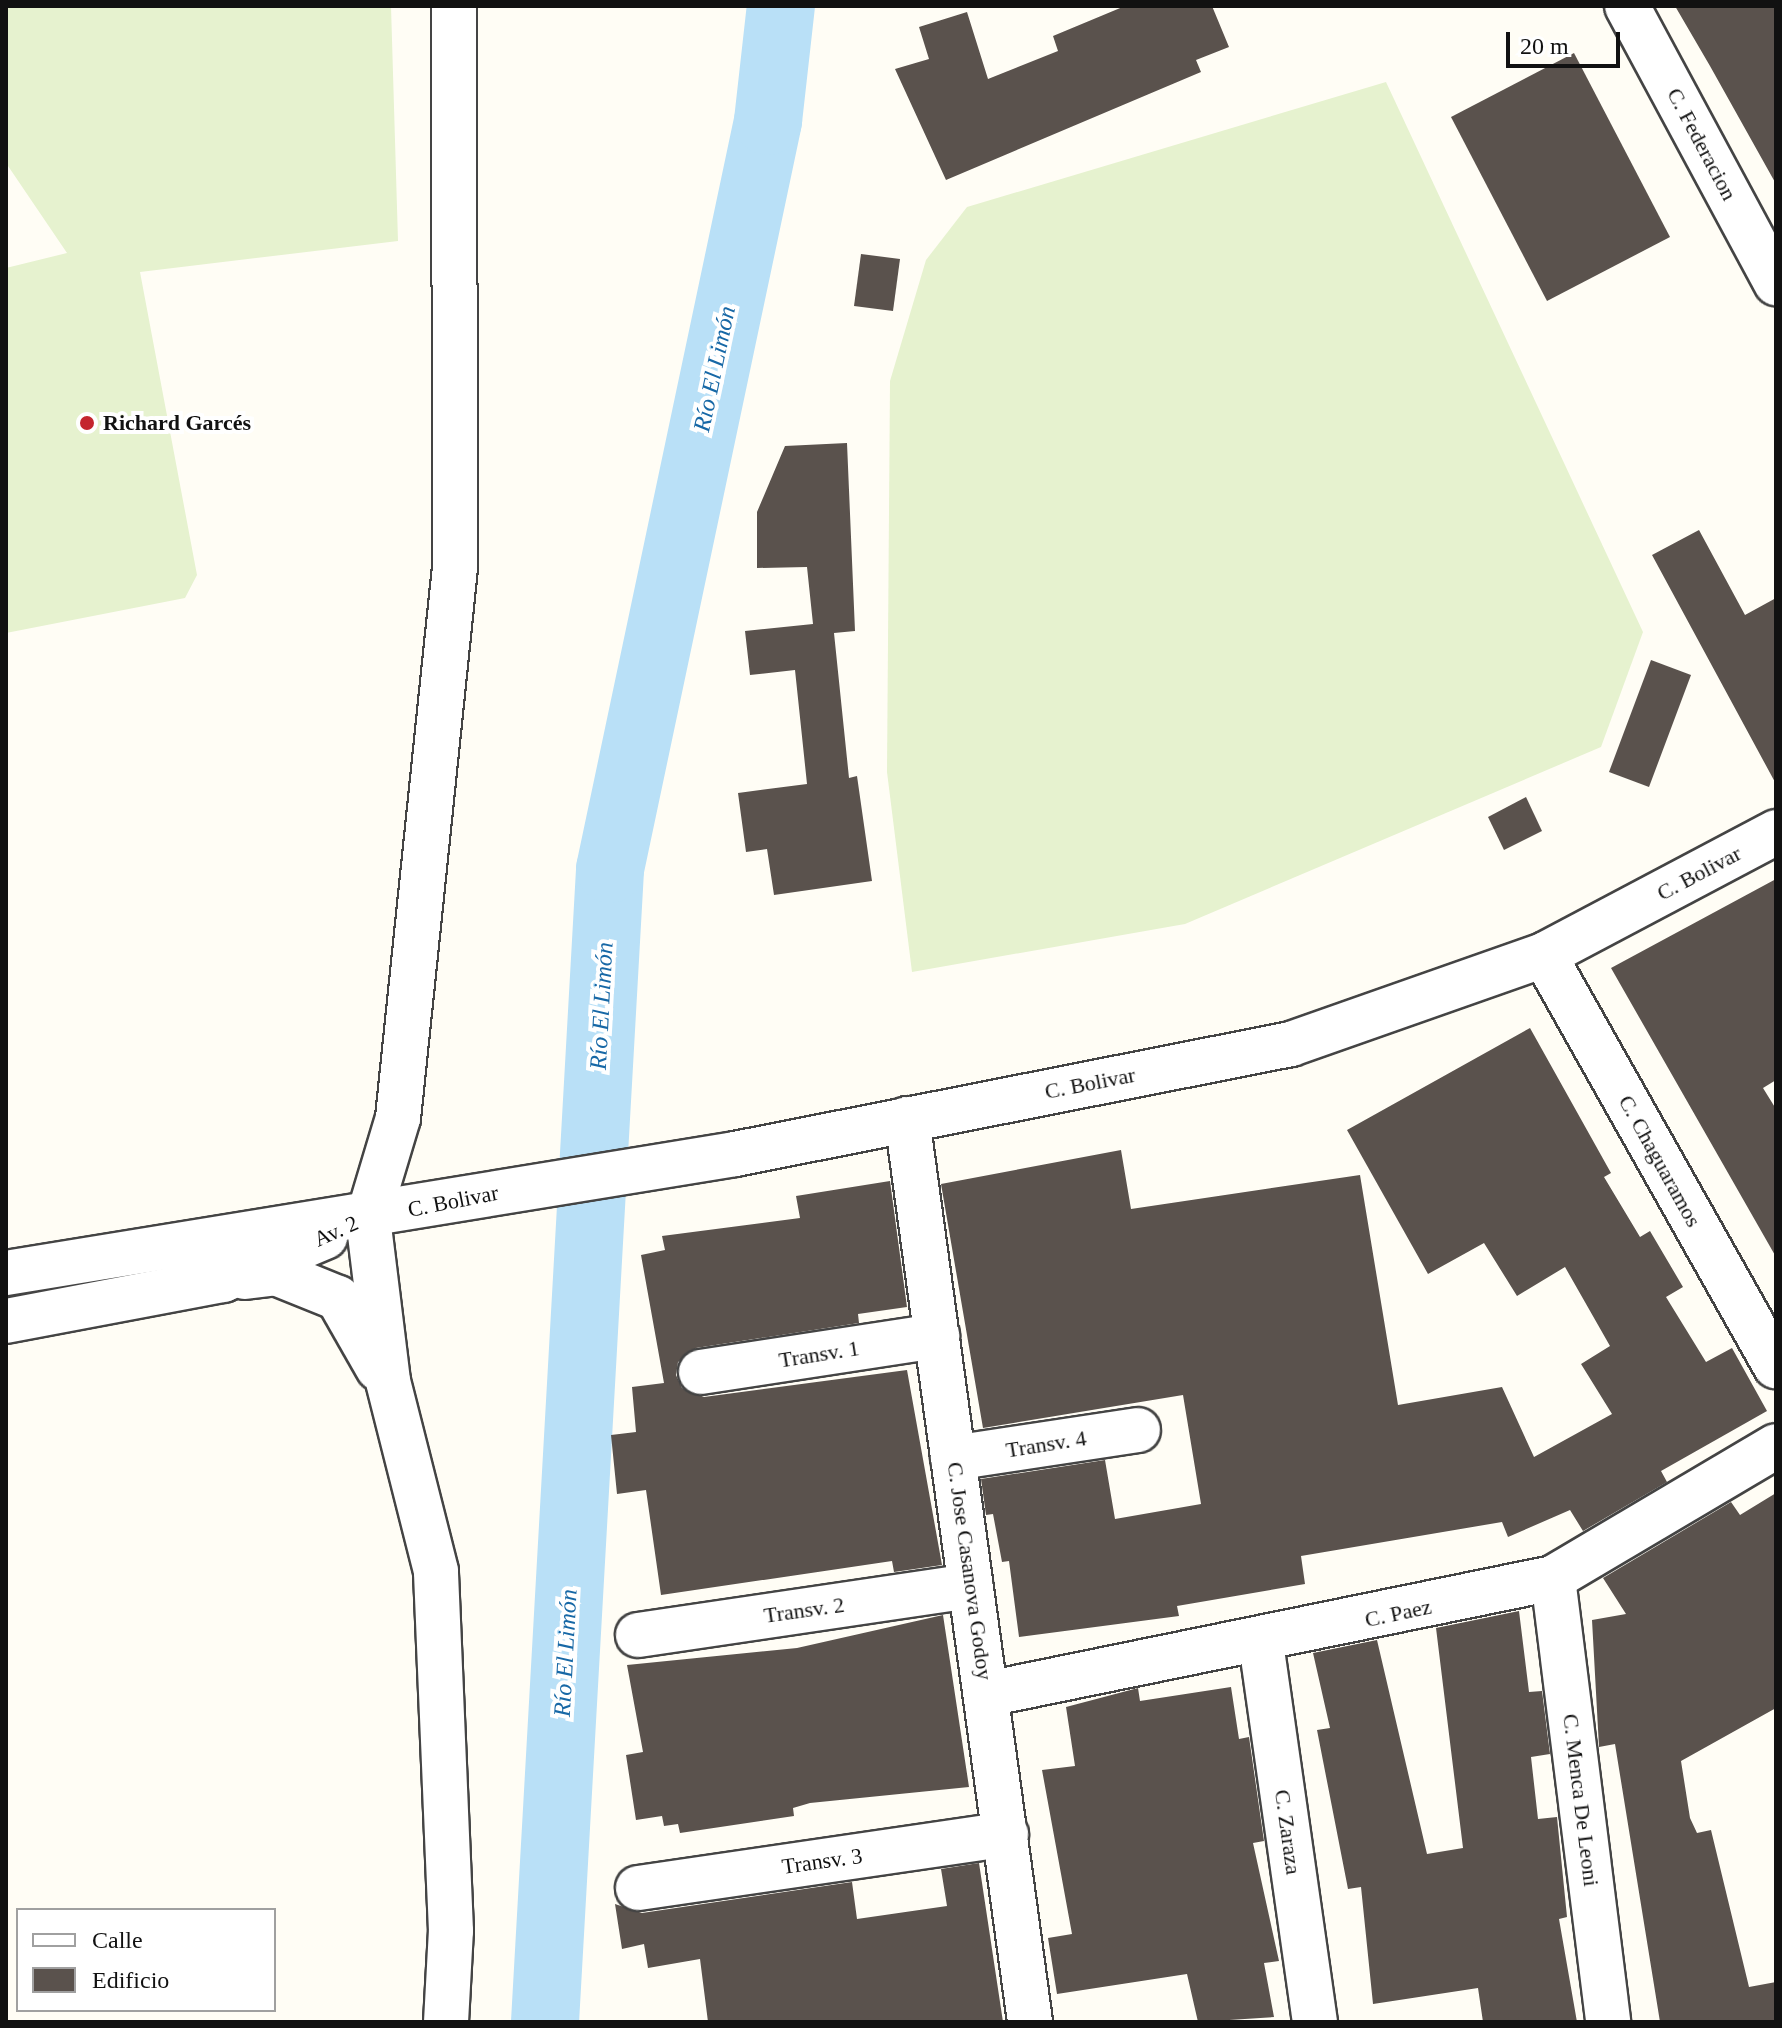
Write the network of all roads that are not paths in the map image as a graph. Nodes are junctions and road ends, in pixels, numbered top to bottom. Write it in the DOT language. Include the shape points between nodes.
graph roads {
  1 [pos="454,6"];
  2 [pos="1627,6"];
  3 [pos="1776,283"];
  4 [pos="1776,832"];
  5 [pos="1544,955"];
  6 [pos="907,1119"];
  7 [pos="368,1218"];
  8 [pos="6,1273"];
  9 [pos="223,1280"];
  10 [pos="6,1321"];
  11 [pos="937,1336"];
  12 [pos="1776,1366"];
  13 [pos="701,1372"];
  14 [pos="388,1381"];
  15 [pos="1138,1430"];
  16 [pos="1776,1446"];
  17 [pos="953,1458"];
  18 [pos="1553,1578"];
  19 [pos="970,1586"];
  20 [pos="638,1635"];
  21 [pos="1261,1643"];
  22 [pos="987,1694"];
  23 [pos="1006,1834"];
  24 [pos="638,1888"];
  25 [pos="446,2022"];
  26 [pos="1030,2022"];
  27 [pos="1315,2022"];
  28 [pos="1608,2022"];
  1 -- 7 [label="street" via="455,567 398,1118"];
  2 -- 3 [label="street, C. Federacion"];
  4 -- 5 [label="street, C. Bolivar"];
  5 -- 6 [label="street, C. Bolivar" via="1291,1044"];
  5 -- 12 [label="street, C. Chaguaramos"];
  6 -- 7 [label="street, C. Bolivar"];
  6 -- 11 [label="street, C. Jose Casanova Godoy"];
  7 -- 8 [label="street, Av. 2" via="200,1236"];
  7 -- 9 [label="street, Av. 2"];
  7 -- 14 [label="street"];
  9 -- 10 [label="street, Av. 2"];
  9 -- 14 [label="street" via="276,1273 314,1283 338,1298"];
  11 -- 13 [label="street, Transv. 1"];
  11 -- 17 [label="street, C. Jose Casanova Godoy"];
  14 -- 25 [label="street" via="436,1571 451,1931"];
  15 -- 17 [label="street, Transv. 4"];
  16 -- 18 [label="street, C. Paez"];
  17 -- 19 [label="street, C. Jose Casanova Godoy"];
  18 -- 21 [label="street, C. Paez"];
  18 -- 28 [label="street, C. Menca De Leoni"];
  19 -- 20 [label="street, Transv. 2"];
  19 -- 22 [label="street, C. Jose Casanova Godoy"];
  21 -- 22 [label="street, C. Paez"];
  21 -- 27 [label="street, C. Zaraza"];
  22 -- 23 [label="street, C. Jose Casanova Godoy"];
  23 -- 24 [label="street, Transv. 3"];
  23 -- 26 [label="street, C. Jose Casanova Godoy"];
}
